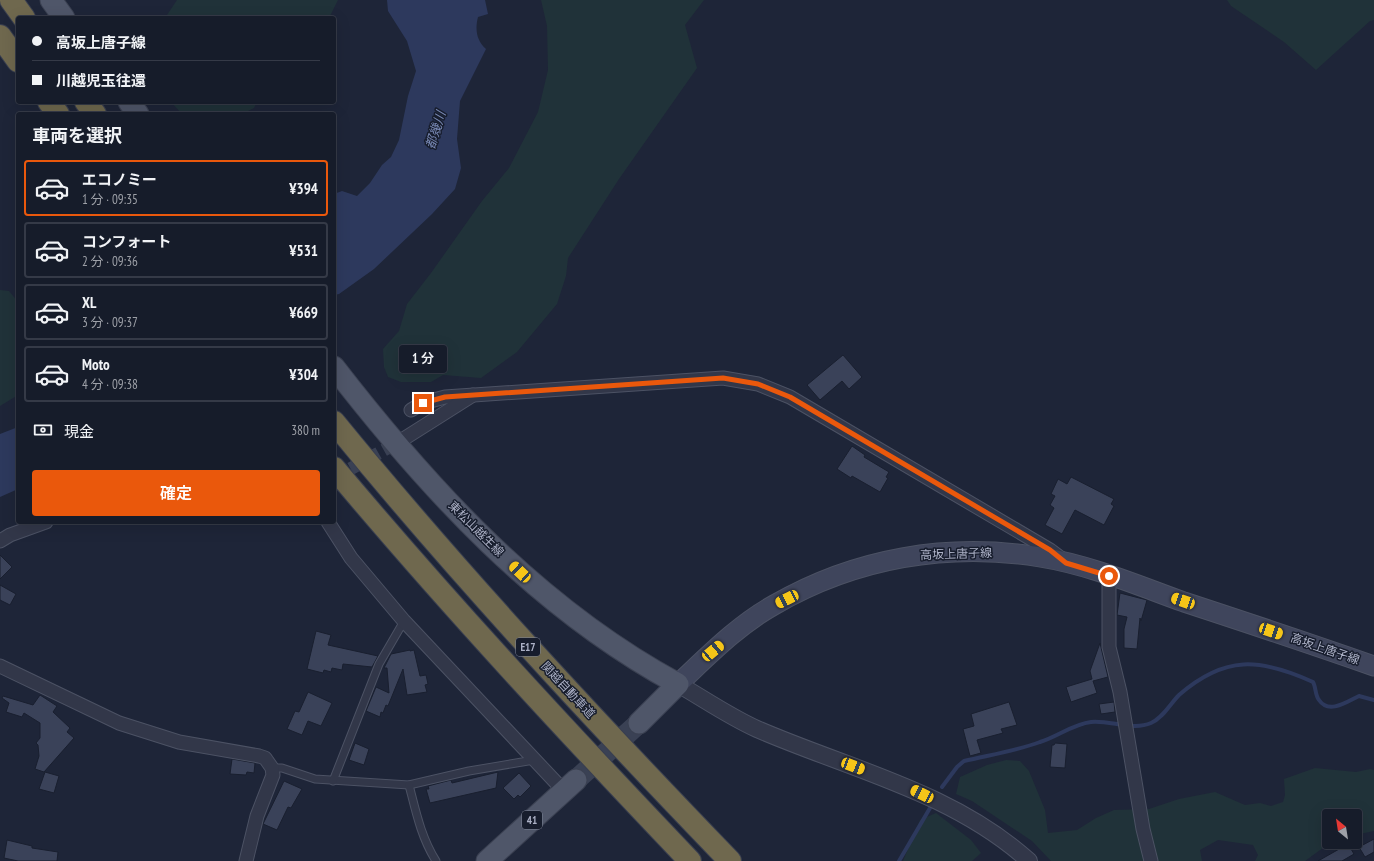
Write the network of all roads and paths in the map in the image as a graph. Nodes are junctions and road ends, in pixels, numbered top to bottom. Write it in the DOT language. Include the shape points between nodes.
graph roads {
  1 [pos="11,0"];
  2 [pos="23,16"];
  3 [pos="336,370"];
  4 [pos="474,395"];
  5 [pos="411,410"];
  6 [pos="336,424"];
  7 [pos="405,438"];
  8 [pos="336,470"];
  9 [pos="40,524"];
  10 [pos="329,524"];
  11 [pos="0,541"];
  12 [pos="1066,563"];
  13 [pos="1109,576"];
  14 [pos="404,621"];
  15 [pos="0,666"];
  16 [pos="1374,666"];
  17 [pos="678,684"];
  18 [pos="639,723"];
  19 [pos="534,760"];
  20 [pos="272,768"];
  21 [pos="334,781"];
  22 [pos="409,785"];
  23 [pos="570,785"];
  24 [pos="246,861"];
  25 [pos="436,861"];
  26 [pos="487,861"];
  27 [pos="690,861"];
  28 [pos="730,861"];
  29 [pos="1029,861"];
  30 [pos="1151,861"];
  1 -- 2 [label="highway"];
  3 -- 17 [label="main road, 東松山越生線" via="367,409 462,517 520,572 591,630 627,655"];
  4 -- 5 [label="street" via="445,397 423,403"];
  4 -- 7 [label="street"];
  4 -- 12 [label="street" via="723,378 758,384 797,401 1050,550"];
  6 -- 28 [label="highway, 関越自動車道 / E17" via="514,631"];
  8 -- 27 [label="highway, E17" via="494,652"];
  9 -- 11 [label="street"];
  10 -- 14 [label="street" via="351,558"];
  12 -- 13 [label="main road, 高坂上唐子線"];
  12 -- 17 [label="main road, 高坂上唐子線" via="1040,557 981,551 929,553 864,565 825,580 774,605 742,627"];
  13 -- 16 [label="main road, 高坂上唐子線"];
  13 -- 30 [label="street" via="1109,647 1120,692 1143,829"];
  14 -- 19 [label="street"];
  14 -- 21 [label="lane" via="379,664"];
  15 -- 20 [label="street" via="119,723 179,742 259,756 265,758"];
  17 -- 18 [label="main road"];
  17 -- 29 [label="street" via="756,728 910,788 945,805 995,835"];
  19 -- 22 [label="lane"];
  19 -- 23 [label="street"];
  20 -- 21 [label="lane" via="282,768 316,779"];
  20 -- 24 [label="street" via="273,775 257,816"];
  21 -- 22 [label="lane"];
  22 -- 25 [label="lane" via="427,846"];
  23 -- 26 [label="main road, 41"];
}
